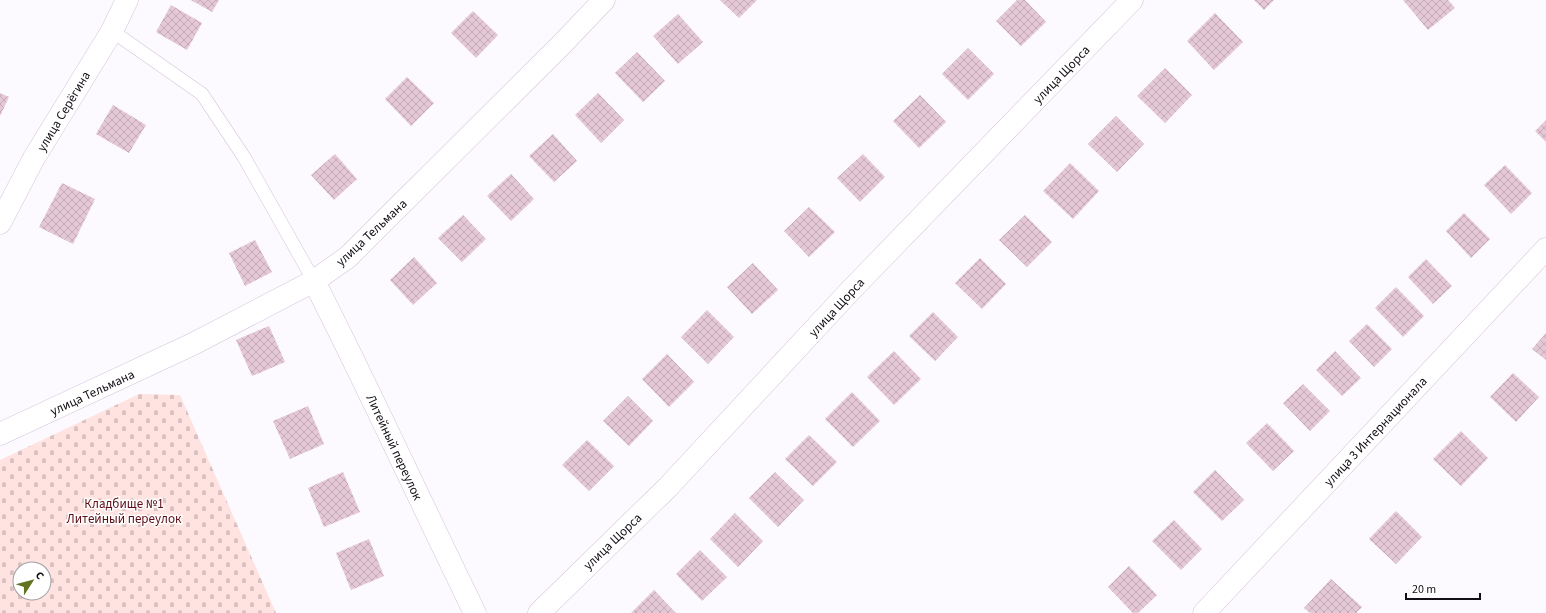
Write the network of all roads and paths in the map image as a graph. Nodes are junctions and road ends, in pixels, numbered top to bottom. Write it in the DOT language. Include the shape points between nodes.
graph roads {
  1 [pos="127,0"];
  2 [pos="604,0"];
  3 [pos="1132,0"];
  4 [pos="112,31"];
  5 [pos="0,223"];
  6 [pos="1546,249"];
  7 [pos="314,281"];
  8 [pos="0,434"];
  9 [pos="475,613"];
  10 [pos="539,613"];
  11 [pos="1204,613"];
  1 -- 4 [label="street, улица Серёгина"];
  2 -- 7 [label="street, улица Тельмана" via="348,257"];
  3 -- 10 [label="street, улица Щорса" via="850,291 668,487"];
  4 -- 5 [label="street, улица Серёгина" via="34,158"];
  4 -- 7 [label="lane" via="202,94 244,157"];
  6 -- 11 [label="street, улица 3 Интернационала"];
  7 -- 8 [label="street, улица Тельмана" via="192,344"];
  7 -- 9 [label="street, Литейный переулок"];
}
